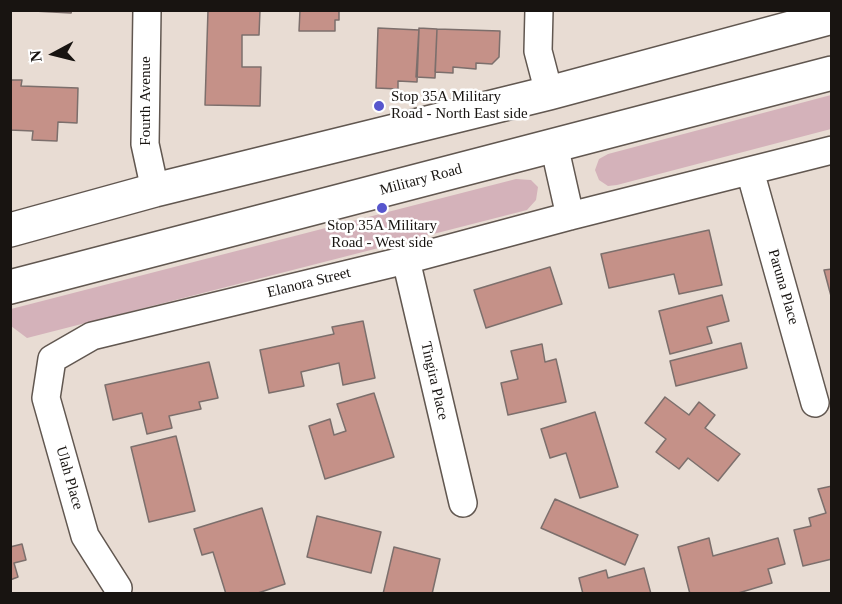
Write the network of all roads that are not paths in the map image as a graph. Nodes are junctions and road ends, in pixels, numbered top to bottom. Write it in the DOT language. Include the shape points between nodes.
graph roads {
  1 [pos="147,10"];
  2 [pos="539,10"];
  3 [pos="831,17"];
  4 [pos="831,73"];
  5 [pos="549,93"];
  6 [pos="554,145"];
  7 [pos="831,150"];
  8 [pos="750,171"];
  9 [pos="155,190"];
  10 [pos="570,216"];
  11 [pos="10,230"];
  12 [pos="405,260"];
  13 [pos="10,287"];
  14 [pos="52,359"];
  15 [pos="816,403"];
  16 [pos="463,503"];
  17 [pos="118,588"];
  1 -- 9 [label="street, Fourth Avenue" via="144,144"];
  2 -- 5 [label="street" via="538,51"];
  3 -- 5 [label="main road"];
  4 -- 6 [label="main road, Military Road"];
  5 -- 9 [label="main road"];
  6 -- 10 [label="street"];
  6 -- 13 [label="main road, Military Road"];
  7 -- 8 [label="street, Elanora Street"];
  8 -- 10 [label="street, Elanora Street"];
  8 -- 15 [label="street, Paruna Place"];
  9 -- 11 [label="main road"];
  10 -- 12 [label="street, Elanora Street"];
  12 -- 14 [label="street, Elanora Street" via="92,336"];
  12 -- 16 [label="street, Tingira Place"];
  14 -- 17 [label="street, Ulah Place" via="46,398 85,536"];
}
